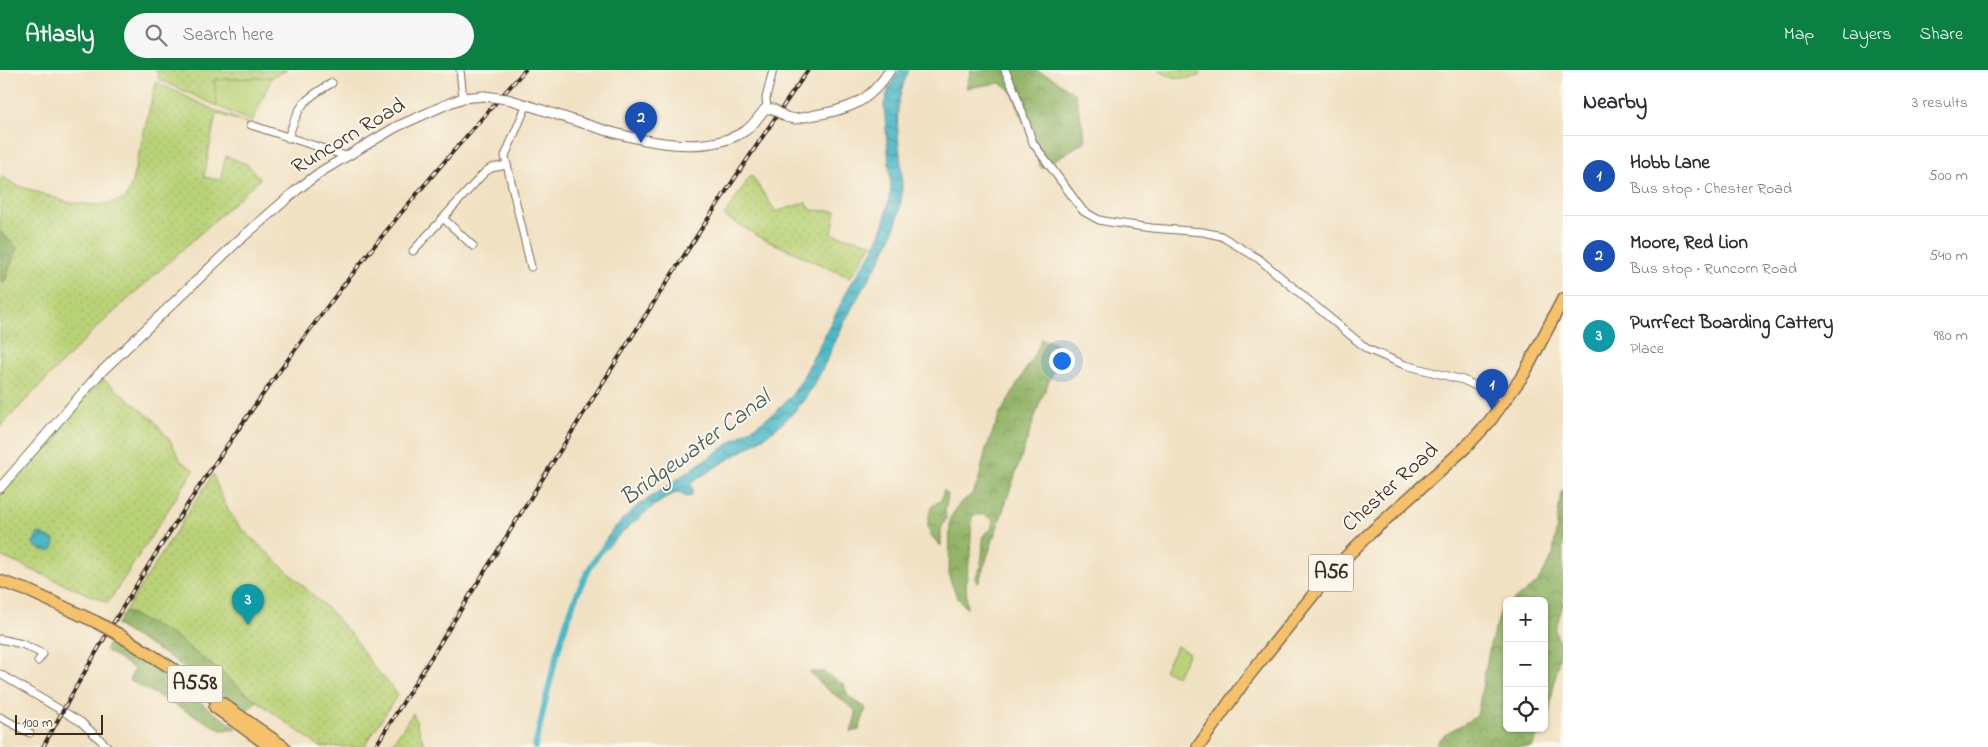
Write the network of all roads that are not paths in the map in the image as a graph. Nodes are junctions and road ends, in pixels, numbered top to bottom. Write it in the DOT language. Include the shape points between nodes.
graph roads {
  1 [pos="460,70"];
  2 [pos="773,70"];
  3 [pos="890,70"];
  4 [pos="1005,70"];
  5 [pos="332,83"];
  6 [pos="463,98"];
  7 [pos="527,104"];
  8 [pos="770,109"];
  9 [pos="251,125"];
  10 [pos="288,138"];
  11 [pos="346,156"];
  12 [pos="507,165"];
  13 [pos="443,218"];
  14 [pos="473,246"];
  15 [pos="412,252"];
  16 [pos="531,267"];
  17 [pos="1563,299"];
  18 [pos="1506,400"];
  19 [pos="0,488"];
  20 [pos="0,581"];
  21 [pos="0,638"];
  22 [pos="38,661"];
  23 [pos="0,674"];
  24 [pos="0,717"];
  25 [pos="30,734"];
  26 [pos="266,743"];
  27 [pos="103,746"];
  28 [pos="284,747"];
  29 [pos="1198,747"];
  1 -- 6 [label="street"];
  2 -- 8 [label="street" via="766,98"];
  3 -- 8 [label="street, bridge" via="879,86 852,107 795,119"];
  4 -- 18 [label="street" via="1033,143 1083,211 1099,220 1221,236 1259,259 1367,349 1405,365 1463,380"];
  5 -- 10 [label="street" via="302,104"];
  6 -- 7 [label="street, Runcorn Road, bridge" via="484,96"];
  6 -- 11 [label="street, Runcorn Road" via="403,123"];
  7 -- 8 [label="street, Runcorn Road" via="598,128 647,141 680,145 712,143 738,136"];
  7 -- 12 [label="street" via="508,146"];
  9 -- 10 [label="street"];
  10 -- 11 [label="street"];
  11 -- 19 [label="street, Runcorn Road" via="298,189 178,297 99,374"];
  12 -- 13 [label="street" via="485,172"];
  12 -- 16 [label="street"];
  13 -- 14 [label="street"];
  13 -- 15 [label="street"];
  17 -- 18 [label="main road, Chester Road / A56" via="1524,374"];
  18 -- 29 [label="main road, Chester Road / A56" via="1466,447 1334,569 1246,679"];
  20 -- 26 [label="main road, A558, bridge" via="30,591 96,622 146,651"];
  21 -- 22 [label="street" via="43,654"];
  23 -- 27 [label="street" via="80,722"];
  24 -- 25 [label="street"];
  26 -- 28 [label="main road, A558"];
}
